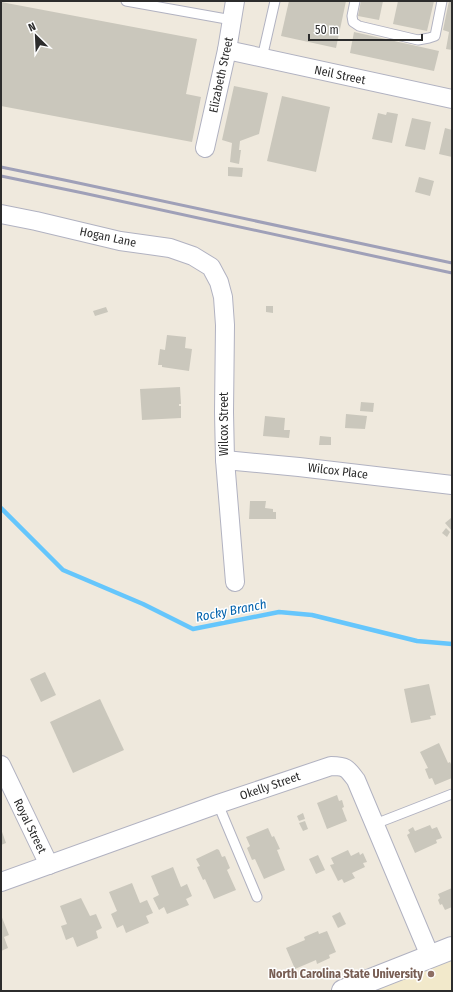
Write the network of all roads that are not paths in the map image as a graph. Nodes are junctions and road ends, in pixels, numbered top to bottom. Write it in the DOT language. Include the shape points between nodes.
graph roads {
  1 [pos="126,1"];
  2 [pos="235,1"];
  3 [pos="275,1"];
  4 [pos="355,1"];
  5 [pos="442,1"];
  6 [pos="232,20"];
  7 [pos="227,50"];
  8 [pos="262,58"];
  9 [pos="452,99"];
  10 [pos="205,148"];
  11 [pos="1,214"];
  12 [pos="211,267"];
  13 [pos="224,460"];
  14 [pos="452,485"];
  15 [pos="235,582"];
  16 [pos="1,765"];
  17 [pos="452,794"];
  18 [pos="218,804"];
  19 [pos="375,824"];
  20 [pos="49,865"];
  21 [pos="1,882"];
  22 [pos="257,897"];
  23 [pos="452,948"];
  24 [pos="430,956"];
  25 [pos="343,991"];
  1 -- 6 [label="lane"];
  2 -- 6 [label="street, Elizabeth Street"];
  3 -- 8 [label="lane"];
  4 -- 5 [label="lane" via="353,22 418,40 435,36"];
  6 -- 7 [label="street, Elizabeth Street"];
  7 -- 8 [label="street, Neil Street"];
  7 -- 10 [label="street, Elizabeth Street"];
  8 -- 9 [label="street, Neil Street"];
  11 -- 12 [label="street, Hogan Lane" via="120,241 170,248 194,256"];
  12 -- 13 [label="street, Wilcox Street" via="224,297"];
  13 -- 14 [label="street, Wilcox Place"];
  13 -- 15 [label="street, Wilcox Street"];
  16 -- 20 [label="street, Royal Street"];
  17 -- 19 [label="lane"];
  18 -- 19 [label="street, Okelly Street" via="331,766 342,766 349,770 356,780"];
  18 -- 20 [label="street, Okelly Street"];
  18 -- 22 [label="lane"];
  19 -- 24 [label="street, Okelly Street"];
  20 -- 21 [label="street, Okelly Street"];
  23 -- 24 [label="street"];
  24 -- 25 [label="street"];
}
